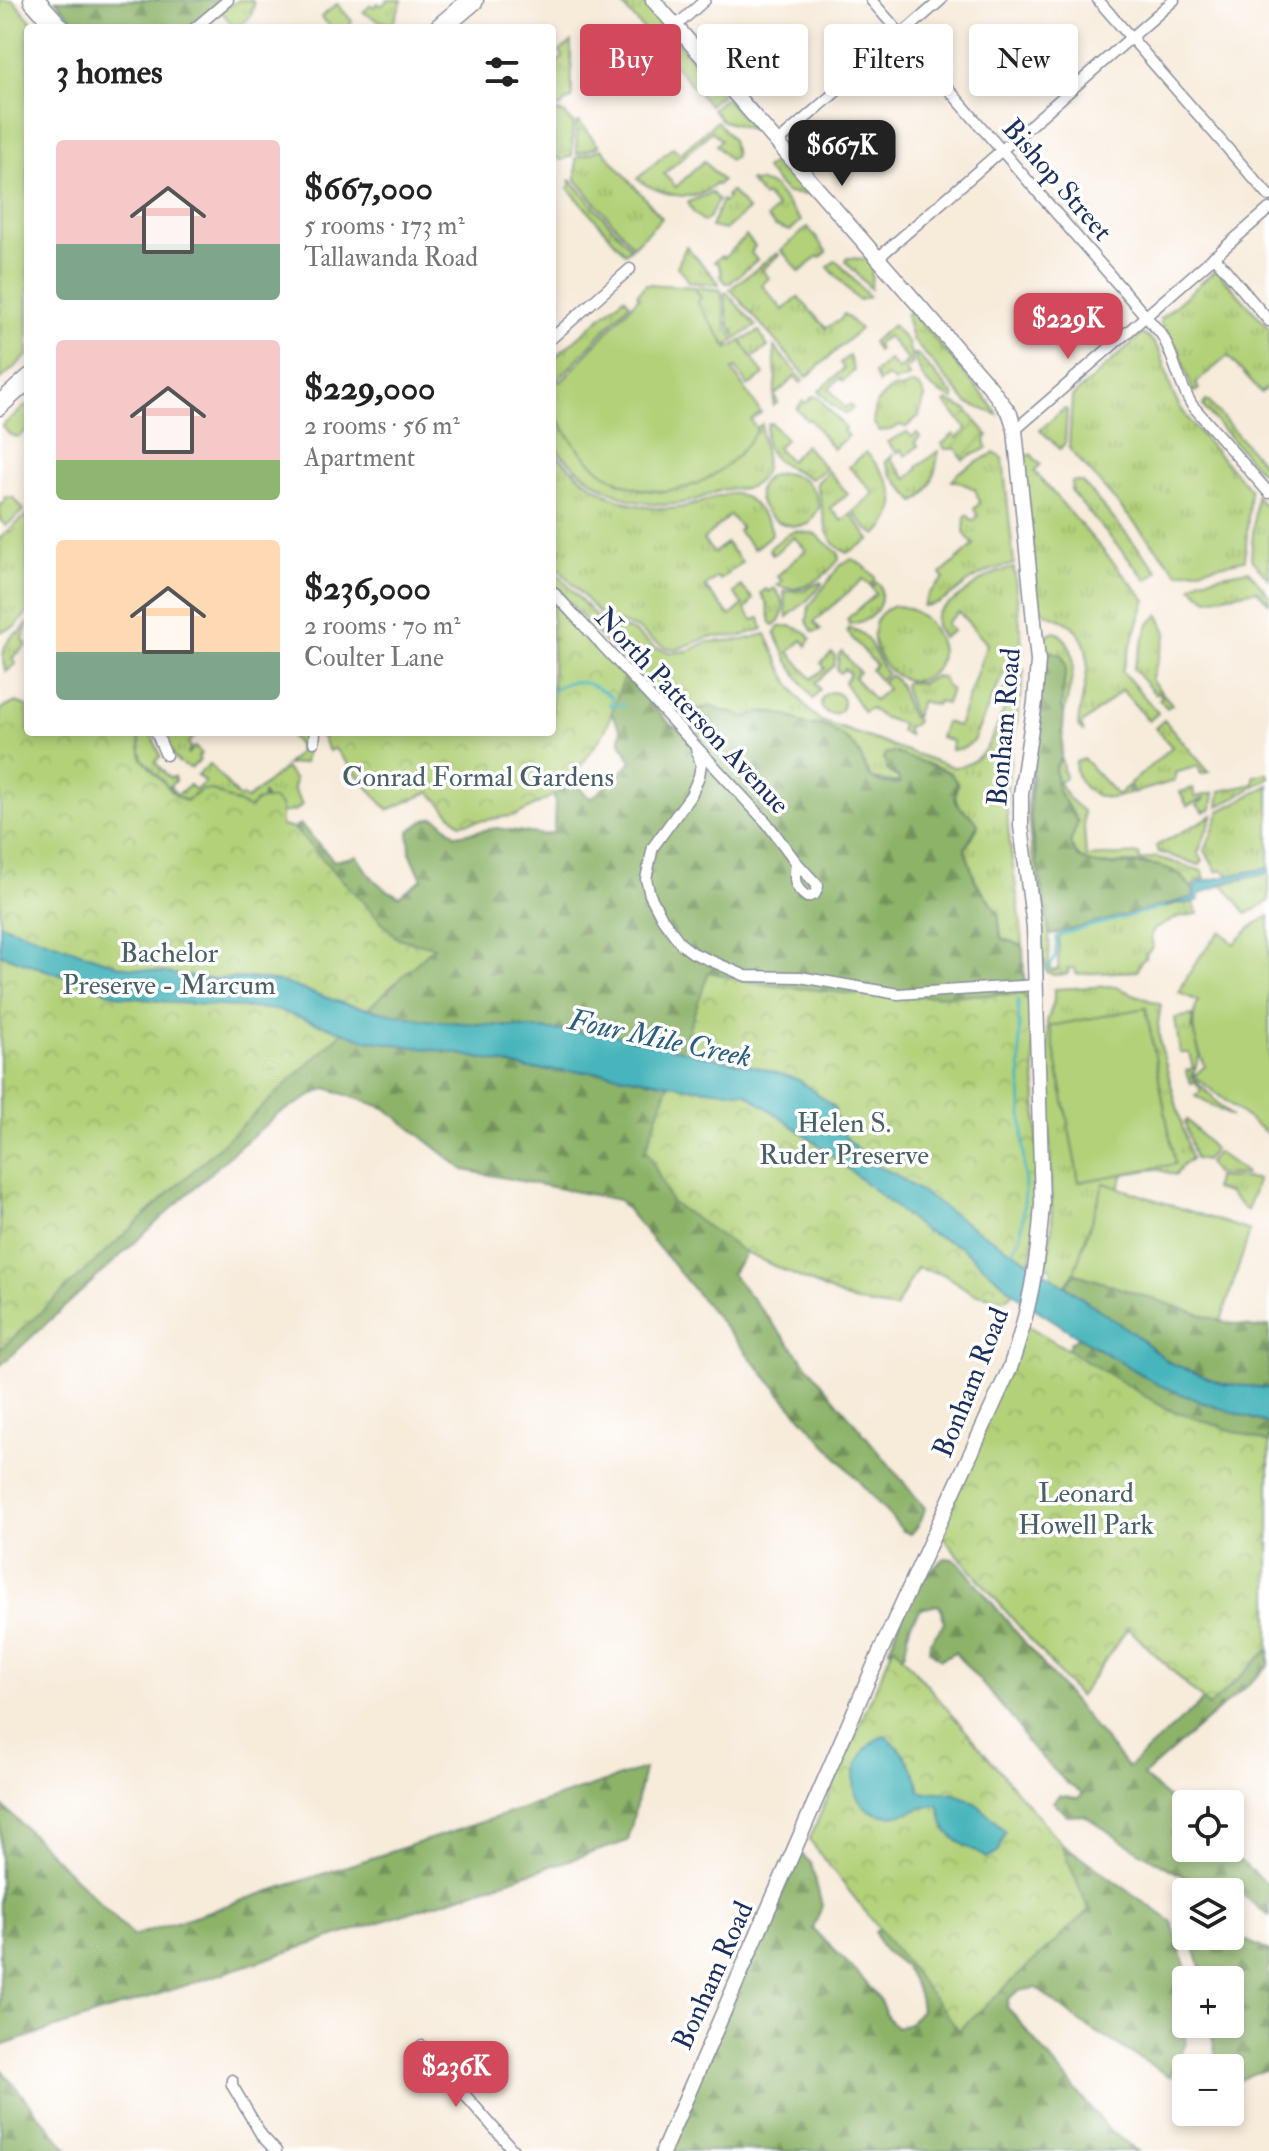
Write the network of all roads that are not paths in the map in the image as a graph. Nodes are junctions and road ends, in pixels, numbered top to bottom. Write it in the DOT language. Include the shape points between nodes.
graph roads {
  1 [pos="34,0"];
  2 [pos="228,0"];
  3 [pos="463,0"];
  4 [pos="473,0"];
  5 [pos="653,0"];
  6 [pos="705,0"];
  7 [pos="871,0"];
  8 [pos="941,0"];
  9 [pos="1098,0"];
  10 [pos="1174,0"];
  11 [pos="55,24"];
  12 [pos="200,24"];
  13 [pos="436,24"];
  14 [pos="445,24"];
  15 [pos="674,24"];
  16 [pos="678,24"];
  17 [pos="892,24"];
  18 [pos="914,24"];
  19 [pos="681,32"];
  20 [pos="1130,37"];
  21 [pos="953,95"];
  22 [pos="831,96"];
  23 [pos="777,143"];
  24 [pos="1000,150"];
  25 [pos="1269,196"];
  26 [pos="1269,209"];
  27 [pos="1214,256"];
  28 [pos="878,258"];
  29 [pos="630,269"];
  30 [pos="1145,317"];
  31 [pos="1269,321"];
  32 [pos="556,334"];
  33 [pos="24,378"];
  34 [pos="24,389"];
  35 [pos="0,399"];
  36 [pos="0,410"];
  37 [pos="1015,430"];
  38 [pos="1269,493"];
  39 [pos="556,595"];
  40 [pos="158,736"];
  41 [pos="696,748"];
  42 [pos="166,755"];
  43 [pos="796,862"];
  44 [pos="1036,985"];
  45 [pos="422,2046"];
  46 [pos="232,2080"];
  47 [pos="276,2151"];
  48 [pos="514,2151"];
  49 [pos="663,2151"];
  1 -- 11 [label="highway"];
  2 -- 12 [label="street"];
  3 -- 13 [label="highway"];
  4 -- 14 [label="highway"];
  5 -- 15 [label="street"];
  6 -- 16 [label="street"];
  7 -- 17 [label="street, Bishop Street"];
  8 -- 18 [label="street"];
  9 -- 20 [label="street"];
  10 -- 20 [label="street"];
  19 -- 23 [label="street"];
  20 -- 24 [label="street"];
  20 -- 25 [label="street"];
  21 -- 24 [label="street, Bishop Street"];
  22 -- 23 [label="street"];
  23 -- 28 [label="street"];
  24 -- 28 [label="street"];
  24 -- 30 [label="street, Bishop Street"];
  26 -- 27 [label="street"];
  27 -- 30 [label="street"];
  27 -- 31 [label="street"];
  28 -- 37 [label="street" via="990,387"];
  29 -- 32 [label="street"];
  30 -- 37 [label="street"];
  30 -- 38 [label="street, Bishop Street" via="1172,353 1192,405"];
  33 -- 35 [label="street"];
  34 -- 36 [label="street"];
  37 -- 44 [label="street, Bonham Road" via="1038,661 1021,794"];
  39 -- 41 [label="street, North Patterson Avenue"];
  40 -- 42 [label="street"];
  41 -- 43 [label="street, North Patterson Avenue"];
  41 -- 44 [label="street" via="699,776 653,847 646,879 662,918 693,953 746,976 800,977 898,994"];
  44 -- 49 [label="street, Bonham Road" via="1042,1204 1027,1315 1003,1384"];
  45 -- 48 [label="street"];
  46 -- 47 [label="street" via="255,2125"];
}
